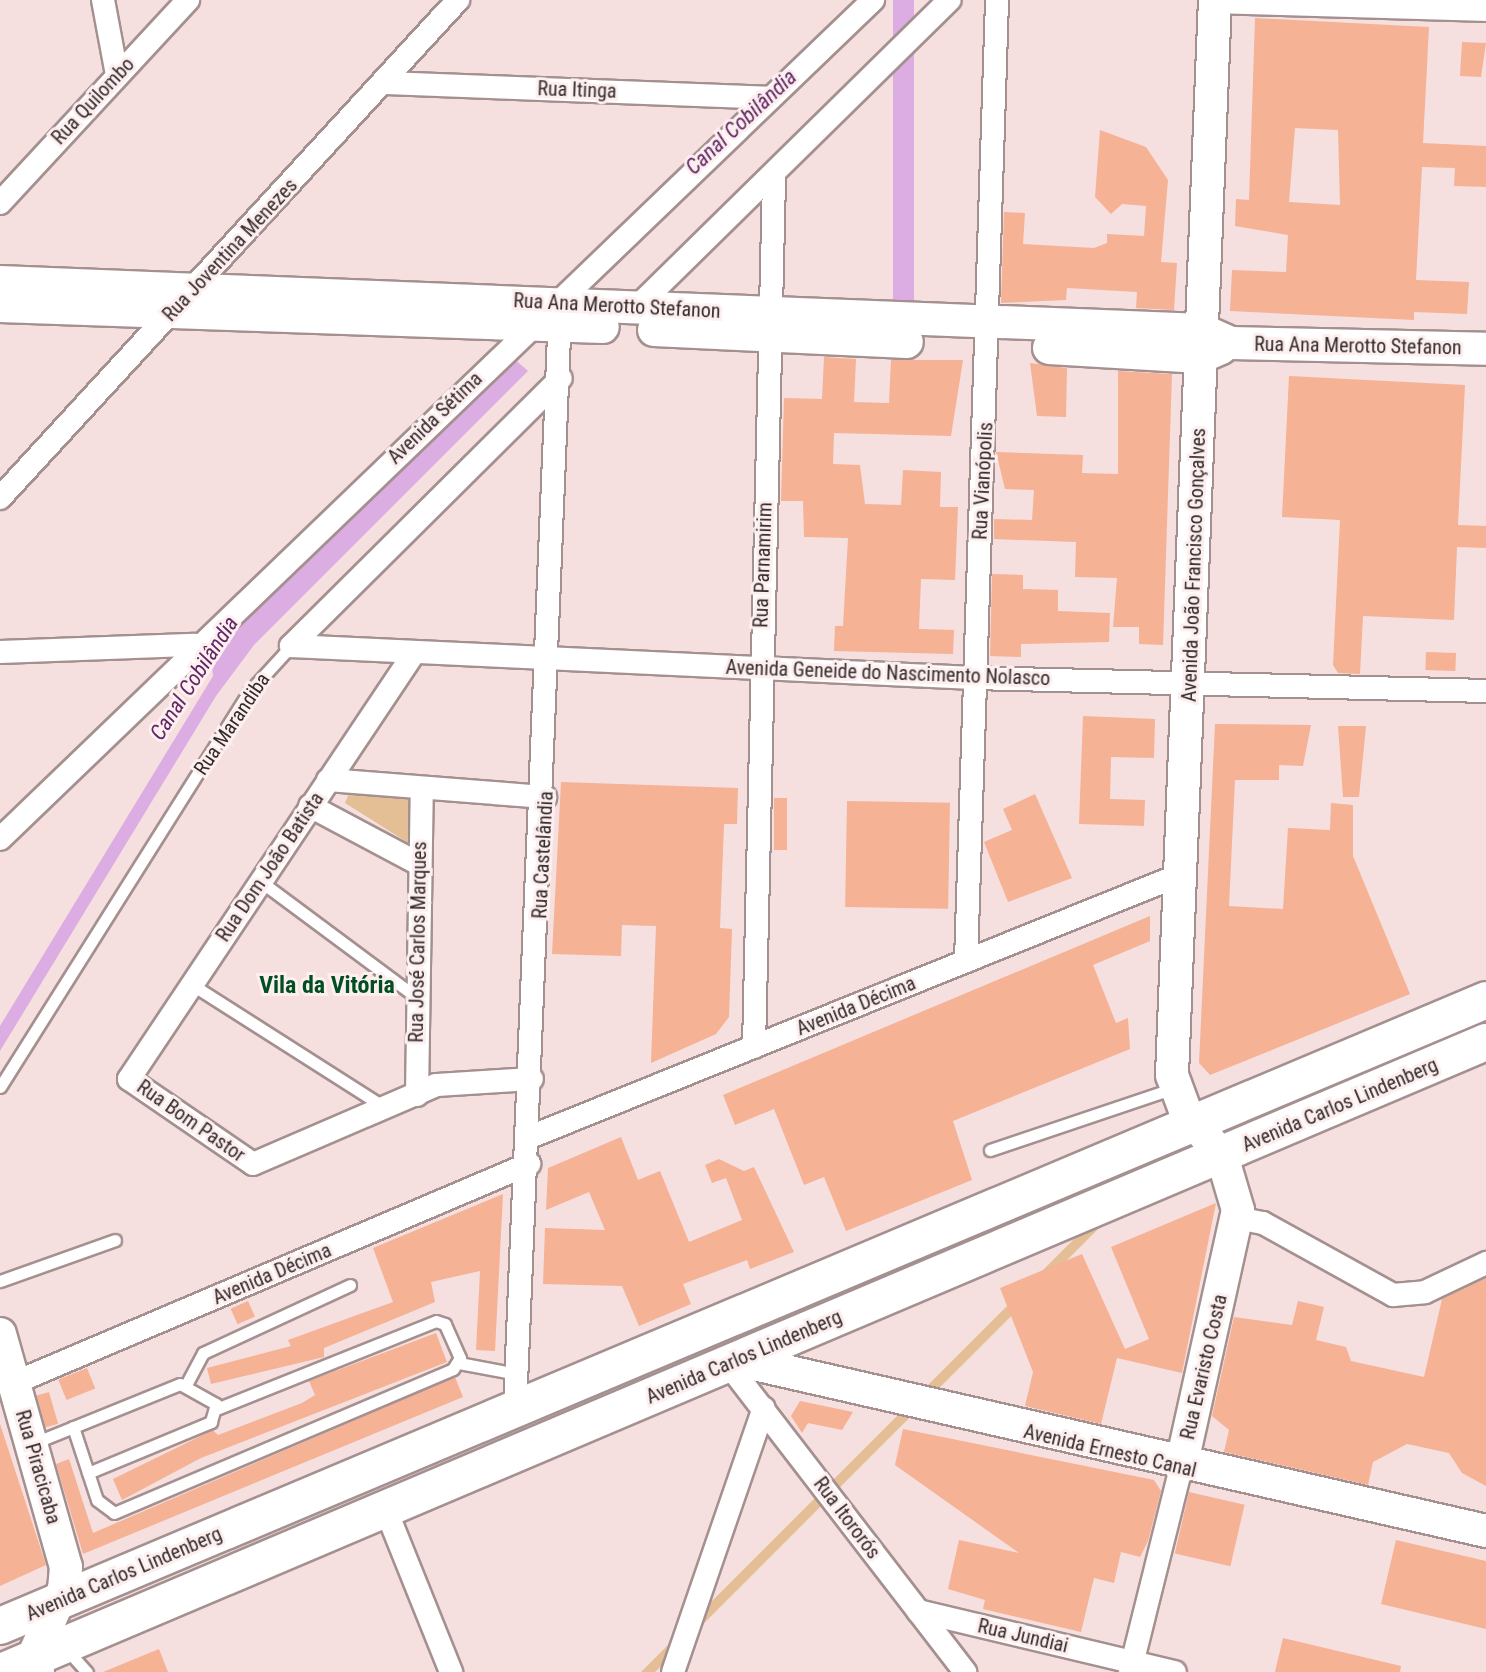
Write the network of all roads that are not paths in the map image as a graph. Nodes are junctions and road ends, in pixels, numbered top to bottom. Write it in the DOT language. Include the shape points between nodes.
graph roads {
  1 [pos="103,0"];
  2 [pos="188,0"];
  3 [pos="458,0"];
  4 [pos="873,0"];
  5 [pos="949,0"];
  6 [pos="997,0"];
  7 [pos="1215,1"];
  8 [pos="1486,10"];
  9 [pos="117,75"];
  10 [pos="384,83"];
  11 [pos="770,98"];
  12 [pos="774,178"];
  13 [pos="0,203"];
  14 [pos="0,282"];
  15 [pos="199,286"];
  16 [pos="0,306"];
  17 [pos="635,309"];
  18 [pos="174,310"];
  19 [pos="553,317"];
  20 [pos="772,325"];
  21 [pos="990,335"];
  22 [pos="1202,343"];
  23 [pos="1486,349"];
  24 [pos="561,378"];
  25 [pos="0,498"];
  26 [pos="195,645"];
  27 [pos="291,646"];
  28 [pos="0,652"];
  29 [pos="412,656"];
  30 [pos="548,658"];
  31 [pos="759,668"];
  32 [pos="973,678"];
  33 [pos="1189,684"];
  34 [pos="1486,691"];
  35 [pos="328,780"];
  36 [pos="422,789"];
  37 [pos="545,797"];
  38 [pos="310,806"];
  39 [pos="0,839"];
  40 [pos="419,864"];
  41 [pos="1182,874"];
  42 [pos="260,881"];
  43 [pos="966,961"];
  44 [pos="191,984"];
  45 [pos="415,996"];
  46 [pos="1486,1000"];
  47 [pos="1486,1042"];
  48 [pos="754,1047"];
  49 [pos="129,1079"];
  50 [pos="532,1079"];
  51 [pos="0,1087"];
  52 [pos="1174,1088"];
  53 [pos="417,1095"];
  54 [pos="389,1110"];
  55 [pos="1195,1124"];
  56 [pos="530,1137"];
  57 [pos="990,1150"];
  58 [pos="1222,1156"];
  59 [pos="529,1164"];
  60 [pos="1237,1218"];
  61 [pos="115,1240"];
  62 [pos="1486,1263"];
  63 [pos="0,1281"];
  64 [pos="350,1285"];
  65 [pos="0,1334"];
  66 [pos="732,1362"];
  67 [pos="459,1363"];
  68 [pos="14,1383"];
  69 [pos="187,1383"];
  70 [pos="517,1391"];
  71 [pos="218,1408"];
  72 [pos="764,1408"];
  73 [pos="73,1427"];
  74 [pos="31,1444"];
  75 [pos="1181,1467"];
  76 [pos="88,1473"];
  77 [pos="386,1510"];
  78 [pos="1486,1531"];
  79 [pos="60,1600"];
  80 [pos="918,1611"];
  81 [pos="7,1624"];
  82 [pos="44,1664"];
  83 [pos="1132,1667"];
  84 [pos="451,1672"];
  85 [pos="673,1672"];
  86 [pos="965,1672"];
  87 [pos="1175,1672"];
  1 -- 9 [label="street"];
  2 -- 9 [label="street, Rua Quilombo"];
  3 -- 10 [label="street, Rua Joventina Menezes"];
  4 -- 11 [label="street, Avenida Sétima"];
  5 -- 12 [label="street"];
  6 -- 21 [label="street, Rua Vianópolis"];
  7 -- 8 [label="street"];
  7 -- 22 [label="street, Avenida João Francisco Gonçalves"];
  9 -- 13 [label="street, Rua Quilombo"];
  10 -- 11 [label="street, Rua Itinga"];
  10 -- 15 [label="street, Rua Joventina Menezes"];
  11 -- 19 [label="street, Avenida Sétima"];
  12 -- 17 [label="street"];
  12 -- 20 [label="street, Rua Parnamirim"];
  14 -- 15 [label="street, Rua Ana Merotto Stefanon"];
  15 -- 18 [label="street, Rua Joventina Menezes"];
  15 -- 19 [label="street, Rua Ana Merotto Stefanon"];
  16 -- 18 [label="street, Rua Ana Merotto Stefanon"];
  17 -- 19 [label="street, Rua Ana Merotto Stefanon"];
  17 -- 20 [label="street, Rua Ana Merotto Stefanon"];
  18 -- 19 [label="street, Rua Ana Merotto Stefanon"];
  18 -- 25 [label="street, Rua Joventina Menezes"];
  19 -- 20 [label="street, Rua Ana Merotto Stefanon"];
  19 -- 24 [label="street, Rua Castelândia"];
  19 -- 26 [label="street, Avenida Sétima"];
  20 -- 21 [label="street, Rua Ana Merotto Stefanon"];
  20 -- 31 [label="street, Rua Parnamirim"];
  21 -- 22 [label="street, Rua Ana Merotto Stefanon"];
  21 -- 32 [label="street, Rua Vianópolis"];
  22 -- 23 [label="street, Rua Ana Merotto Stefanon"];
  22 -- 33 [label="street, Avenida João Francisco Gonçalves"];
  24 -- 27 [label="street, Rua Marandiba"];
  24 -- 30 [label="street, Rua Castelândia"];
  26 -- 28 [label="street"];
  26 -- 39 [label="street, Avenida Sétima"];
  27 -- 29 [label="street, Avenida Geneide do Nascimento Nolasco"];
  27 -- 51 [label="lane, Rua Marandiba" via="248,693"];
  29 -- 30 [label="street, Avenida Geneide do Nascimento Nolasco"];
  29 -- 35 [label="street, Rua Dom João Batista"];
  30 -- 31 [label="street, Avenida Geneide do Nascimento Nolasco"];
  30 -- 37 [label="street, Rua Castelândia"];
  31 -- 32 [label="street, Avenida Geneide do Nascimento Nolasco"];
  31 -- 48 [label="street, Rua Parnamirim"];
  32 -- 33 [label="street, Avenida Geneide do Nascimento Nolasco"];
  32 -- 43 [label="street, Rua Vianópolis"];
  33 -- 34 [label="street, Avenida Geneide do Nascimento Nolasco"];
  33 -- 41 [label="street, Avenida João Francisco Gonçalves"];
  35 -- 36 [label="street"];
  35 -- 38 [label="street, Rua Dom João Batista"];
  36 -- 37 [label="street"];
  36 -- 40 [label="street, Rua José Carlos Marques"];
  37 -- 50 [label="street, Rua Castelândia"];
  38 -- 40 [label="street"];
  38 -- 42 [label="street, Rua Dom João Batista"];
  40 -- 45 [label="street, Rua José Carlos Marques"];
  41 -- 43 [label="street, Avenida Décima"];
  41 -- 52 [label="street, Avenida João Francisco Gonçalves"];
  42 -- 44 [label="street, Rua Dom João Batista"];
  42 -- 45 [label="lane"];
  43 -- 48 [label="street, Avenida Décima"];
  44 -- 49 [label="street, Rua Dom João Batista"];
  44 -- 54 [label="lane"];
  45 -- 53 [label="street, Rua José Carlos Marques"];
  46 -- 55 [label="main road, Avenida Carlos Lindenberg"];
  47 -- 58 [label="main road, Avenida Carlos Lindenberg"];
  48 -- 56 [label="street, Avenida Décima"];
  49 -- 54 [label="street, Rua Bom Pastor" via="253,1164"];
  50 -- 53 [label="street" via="455,1082"];
  50 -- 56 [label="street, Rua Castelândia"];
  52 -- 55 [label="street"];
  52 -- 57 [label="lane"];
  53 -- 54 [label="street"];
  55 -- 58 [label="street"];
  55 -- 70 [label="main road, Avenida Carlos Lindenberg"];
  56 -- 59 [label="street, Rua Castelândia"];
  58 -- 60 [label="street, Rua Evaristo Costa"];
  58 -- 66 [label="main road, Avenida Carlos Lindenberg"];
  59 -- 68 [label="street, Avenida Décima"];
  59 -- 70 [label="street, Rua Castelândia"];
  60 -- 62 [label="street" via="1263,1223 1393,1295 1425,1292"];
  60 -- 75 [label="street, Rua Evaristo Costa"];
  61 -- 63 [label="lane"];
  64 -- 69 [label="lane" via="203,1353"];
  65 -- 68 [label="street, Rua Piracicaba"];
  66 -- 72 [label="street, Rua Itororós"];
  66 -- 75 [label="street, Avenida Ernesto Canal"];
  66 -- 77 [label="main road, Avenida Carlos Lindenberg"];
  67 -- 70 [label="lane"];
  67 -- 71 [label="lane" via="445,1324 436,1321"];
  67 -- 76 [label="lane" via="114,1513 99,1506"];
  68 -- 74 [label="street, Rua Piracicaba"];
  69 -- 71 [label="lane"];
  69 -- 73 [label="lane"];
  70 -- 79 [label="main road, Avenida Carlos Lindenberg"];
  71 -- 76 [label="lane" via="211,1422"];
  72 -- 80 [label="street, Rua Itororós"];
  72 -- 85 [label="street"];
  73 -- 74 [label="lane"];
  73 -- 76 [label="lane"];
  74 -- 79 [label="street, Rua Piracicaba" via="66,1567"];
  75 -- 78 [label="street, Avenida Ernesto Canal"];
  75 -- 83 [label="street, Rua Evaristo Costa"];
  77 -- 82 [label="main road, Avenida Carlos Lindenberg"];
  77 -- 84 [label="street"];
  79 -- 81 [label="main road, Avenida Carlos Lindenberg"];
  79 -- 82 [label="street, Rua Piracicaba"];
  80 -- 83 [label="street, Rua Jundiai"];
  80 -- 86 [label="street, Rua Itororós"];
  81 -- 82 [label="main road"];
  83 -- 87 [label="street, Rua Jundiai"];
}
